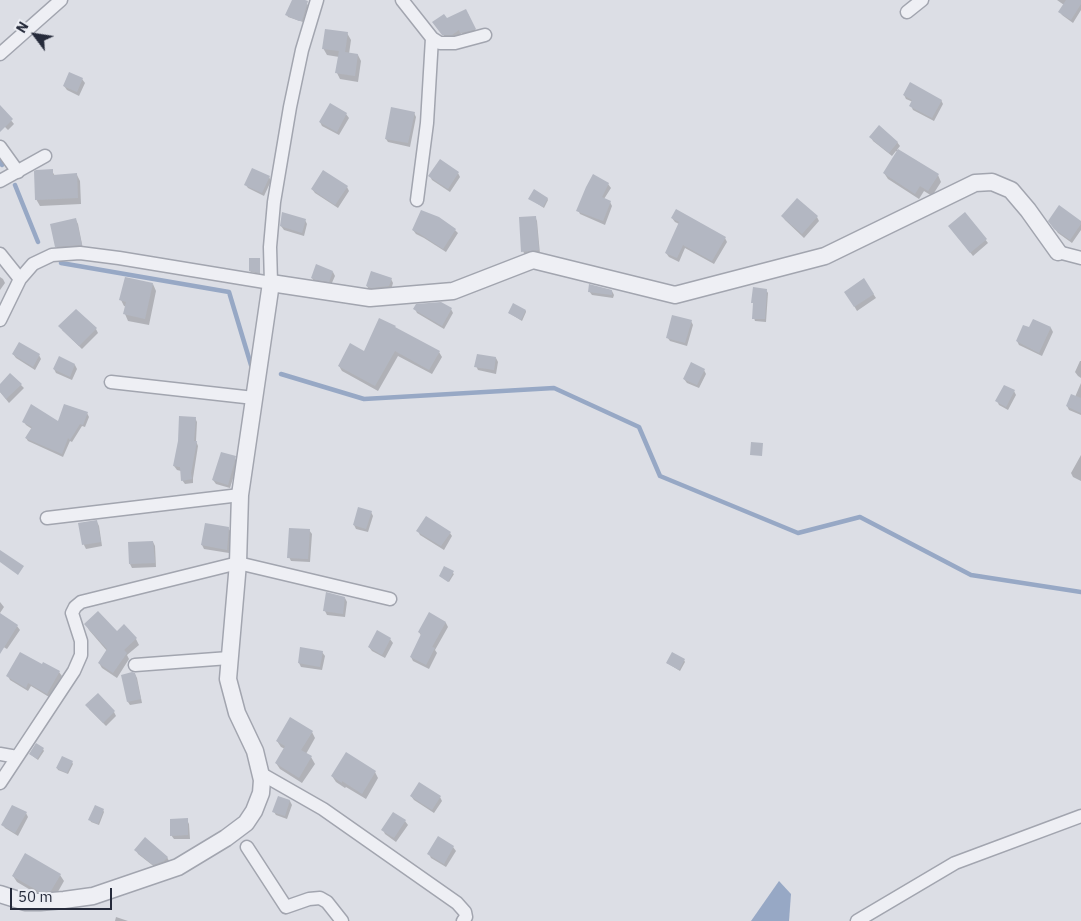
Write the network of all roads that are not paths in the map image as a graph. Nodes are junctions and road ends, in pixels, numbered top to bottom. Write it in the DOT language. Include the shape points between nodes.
graph roads {
  1 [pos="61,0"];
  2 [pos="317,0"];
  3 [pos="402,0"];
  4 [pos="922,0"];
  5 [pos="907,12"];
  6 [pos="485,35"];
  7 [pos="432,38"];
  8 [pos="0,54"];
  9 [pos="0,147"];
  10 [pos="46,156"];
  11 [pos="18,172"];
  12 [pos="0,181"];
  13 [pos="417,200"];
  14 [pos="1058,252"];
  15 [pos="0,254"];
  16 [pos="1081,258"];
  17 [pos="20,279"];
  18 [pos="270,283"];
  19 [pos="0,320"];
  20 [pos="112,382"];
  21 [pos="254,398"];
  22 [pos="240,495"];
  23 [pos="47,518"];
  24 [pos="238,563"];
  25 [pos="390,600"];
  26 [pos="230,658"];
  27 [pos="135,665"];
  28 [pos="0,754"];
  29 [pos="17,757"];
  30 [pos="260,773"];
  31 [pos="0,783"];
  32 [pos="1081,816"];
  33 [pos="247,847"];
  34 [pos="0,894"];
  35 [pos="342,921"];
  36 [pos="463,921"];
  37 [pos="857,921"];
  1 -- 8 [label="street"];
  2 -- 18 [label="street" via="302,50 274,202"];
  3 -- 7 [label="street"];
  4 -- 5 [label="street"];
  6 -- 7 [label="street" via="455,43 440,43"];
  7 -- 13 [label="street" via="427,123"];
  9 -- 11 [label="street"];
  10 -- 11 [label="street"];
  11 -- 12 [label="street"];
  14 -- 16 [label="street"];
  14 -- 18 [label="street" via="1011,190 992,182 975,183 825,256 675,295 533,260 453,291 370,298"];
  15 -- 17 [label="street"];
  17 -- 18 [label="street" via="33,264 52,255 80,253"];
  17 -- 19 [label="street"];
  18 -- 21 [label="street"];
  20 -- 21 [label="street"];
  21 -- 22 [label="street"];
  22 -- 23 [label="street"];
  22 -- 24 [label="street"];
  24 -- 25 [label="street"];
  24 -- 26 [label="street"];
  24 -- 29 [label="street" via="81,602 75,607 72,613 81,642 81,655 74,672"];
  26 -- 27 [label="street"];
  26 -- 30 [label="street" via="228,679"];
  28 -- 29 [label="street"];
  29 -- 31 [label="street"];
  30 -- 34 [label="street" via="261,792 246,823 178,867 93,896 25,902"];
  30 -- 36 [label="street" via="323,809 457,904 465,912"];
  32 -- 37 [label="street" via="955,863"];
  33 -- 35 [label="street" via="286,907 320,898"];
}
